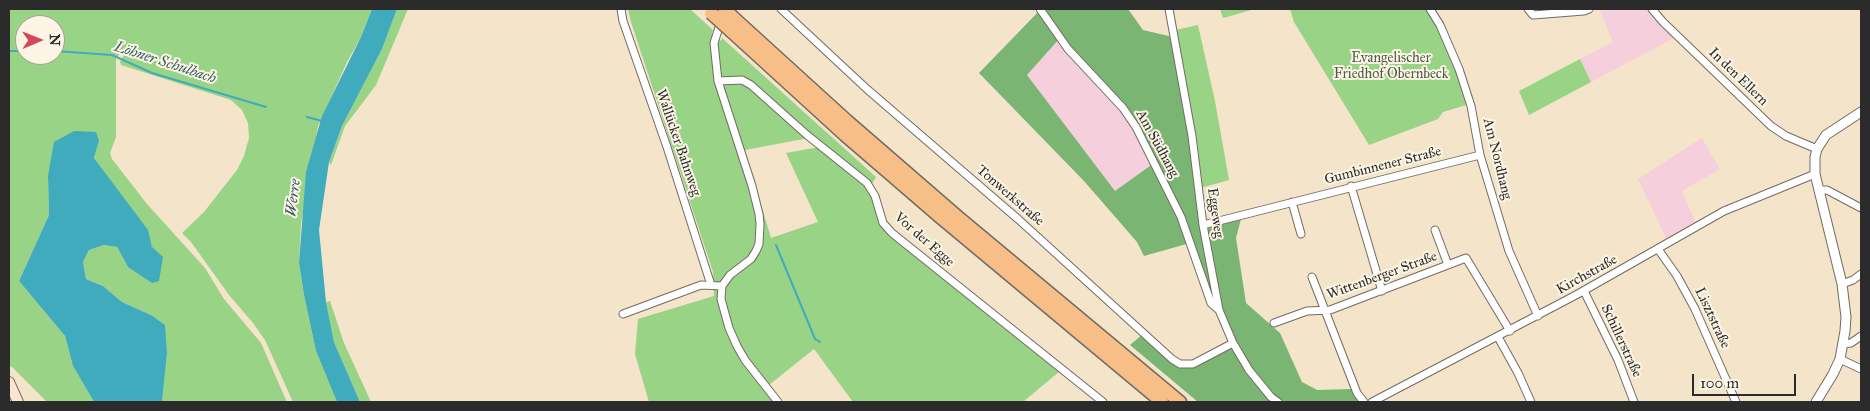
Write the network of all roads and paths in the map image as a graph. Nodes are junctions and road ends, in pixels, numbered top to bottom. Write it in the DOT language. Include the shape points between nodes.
graph roads {
  1 [pos="621,9"];
  2 [pos="724,9"];
  3 [pos="781,9"];
  4 [pos="1040,9"];
  5 [pos="1168,9"];
  6 [pos="1430,9"];
  7 [pos="1528,9"];
  8 [pos="1589,9"];
  9 [pos="1652,9"];
  10 [pos="709,11"];
  11 [pos="734,26"];
  12 [pos="718,81"];
  13 [pos="1861,112"];
  14 [pos="1817,149"];
  15 [pos="1480,155"];
  16 [pos="1815,174"];
  17 [pos="1351,186"];
  18 [pos="1819,190"];
  19 [pos="1292,202"];
  20 [pos="1861,208"];
  21 [pos="1203,225"];
  22 [pos="1435,230"];
  23 [pos="1301,234"];
  24 [pos="1658,249"];
  25 [pos="1448,265"];
  26 [pos="1861,274"];
  27 [pos="1312,277"];
  28 [pos="1842,284"];
  29 [pos="711,285"];
  30 [pos="722,286"];
  31 [pos="1382,291"];
  32 [pos="1584,291"];
  33 [pos="1219,310"];
  34 [pos="1325,310"];
  35 [pos="622,314"];
  36 [pos="1538,316"];
  37 [pos="1274,323"];
  38 [pos="1510,331"];
  39 [pos="1861,336"];
  40 [pos="1498,337"];
  41 [pos="1233,343"];
  42 [pos="1843,344"];
  43 [pos="1840,359"];
  44 [pos="1861,369"];
  45 [pos="9,382"];
  46 [pos="18,402"];
  47 [pos="778,402"];
  48 [pos="1104,402"];
  49 [pos="1162,402"];
  50 [pos="1180,402"];
  51 [pos="1278,402"];
  52 [pos="1364,402"];
  53 [pos="1372,402"];
  54 [pos="1531,402"];
  55 [pos="1634,402"];
  56 [pos="1736,402"];
  57 [pos="1816,402"];
  1 -- 29 [label="street, Wallücker Bahnweg"];
  2 -- 11 [label="highway, bridge"];
  2 -- 12 [label="street" via="714,43"];
  3 -- 41 [label="street, Tonwerkstraße" via="1172,359 1180,364 1193,364"];
  4 -- 33 [label="street, Am Südhang" via="1068,50 1123,108 1136,127 1181,217 1211,303"];
  5 -- 21 [label="street, Eggeweg" via="1192,136"];
  6 -- 15 [label="street, Am Nordhang" via="1459,69 1471,106"];
  7 -- 8 [label="street" via="1533,16"];
  9 -- 14 [label="street, In den Ellern" via="1771,126"];
  10 -- 11 [label="highway, bridge"];
  11 -- 49 [label="highway" via="845,135"];
  11 -- 50 [label="highway"];
  12 -- 30 [label="street" via="752,186 760,224 756,251"];
  12 -- 48 [label="street, Vor der Egge" via="742,80 750,84 867,183 875,196 883,223 892,233"];
  13 -- 14 [label="street" via="1826,135"];
  14 -- 16 [label="street"];
  15 -- 17 [label="street, Gumbinnener Straße"];
  15 -- 36 [label="street, Am Nordhang" via="1509,251"];
  16 -- 18 [label="street"];
  16 -- 24 [label="street, Kirchstraße" via="1724,212"];
  17 -- 19 [label="street, Gumbinnener Straße"];
  17 -- 31 [label="street"];
  18 -- 20 [label="street" via="1827,190"];
  18 -- 28 [label="street"];
  19 -- 21 [label="street, Gumbinnener Straße"];
  19 -- 23 [label="street"];
  21 -- 33 [label="street, Eggeweg"];
  22 -- 25 [label="street, Wittenberger Straße"];
  24 -- 32 [label="street, Kirchstraße"];
  24 -- 56 [label="street, Lisztstraße" via="1695,309"];
  25 -- 31 [label="street, Wittenberger Straße"];
  25 -- 38 [label="street, Wittenberger Straße" via="1466,258"];
  26 -- 28 [label="street"];
  27 -- 34 [label="street, Wittenberger Straße"];
  28 -- 42 [label="street" via="1846,317"];
  29 -- 30 [label="street"];
  29 -- 35 [label="street"];
  30 -- 47 [label="street" via="724,313 737,346"];
  31 -- 34 [label="street, Wittenberger Straße"];
  32 -- 36 [label="street, Kirchstraße"];
  32 -- 55 [label="street, Schillerstraße" via="1618,360"];
  33 -- 41 [label="street, Eggeweg"];
  34 -- 37 [label="street, Wittenberger Straße" via="1307,311"];
  34 -- 52 [label="street, Wittenberger Straße" via="1357,393"];
  36 -- 38 [label="street, Kirchstraße"];
  38 -- 40 [label="street, Kirchstraße"];
  39 -- 42 [label="street"];
  40 -- 53 [label="street, Kirchstraße"];
  40 -- 54 [label="street"];
  41 -- 51 [label="street, Eggeweg" via="1249,370"];
  42 -- 43 [label="street"];
  43 -- 44 [label="street"];
  43 -- 57 [label="street"];
  45 -- 46 [label="main road"];
}
